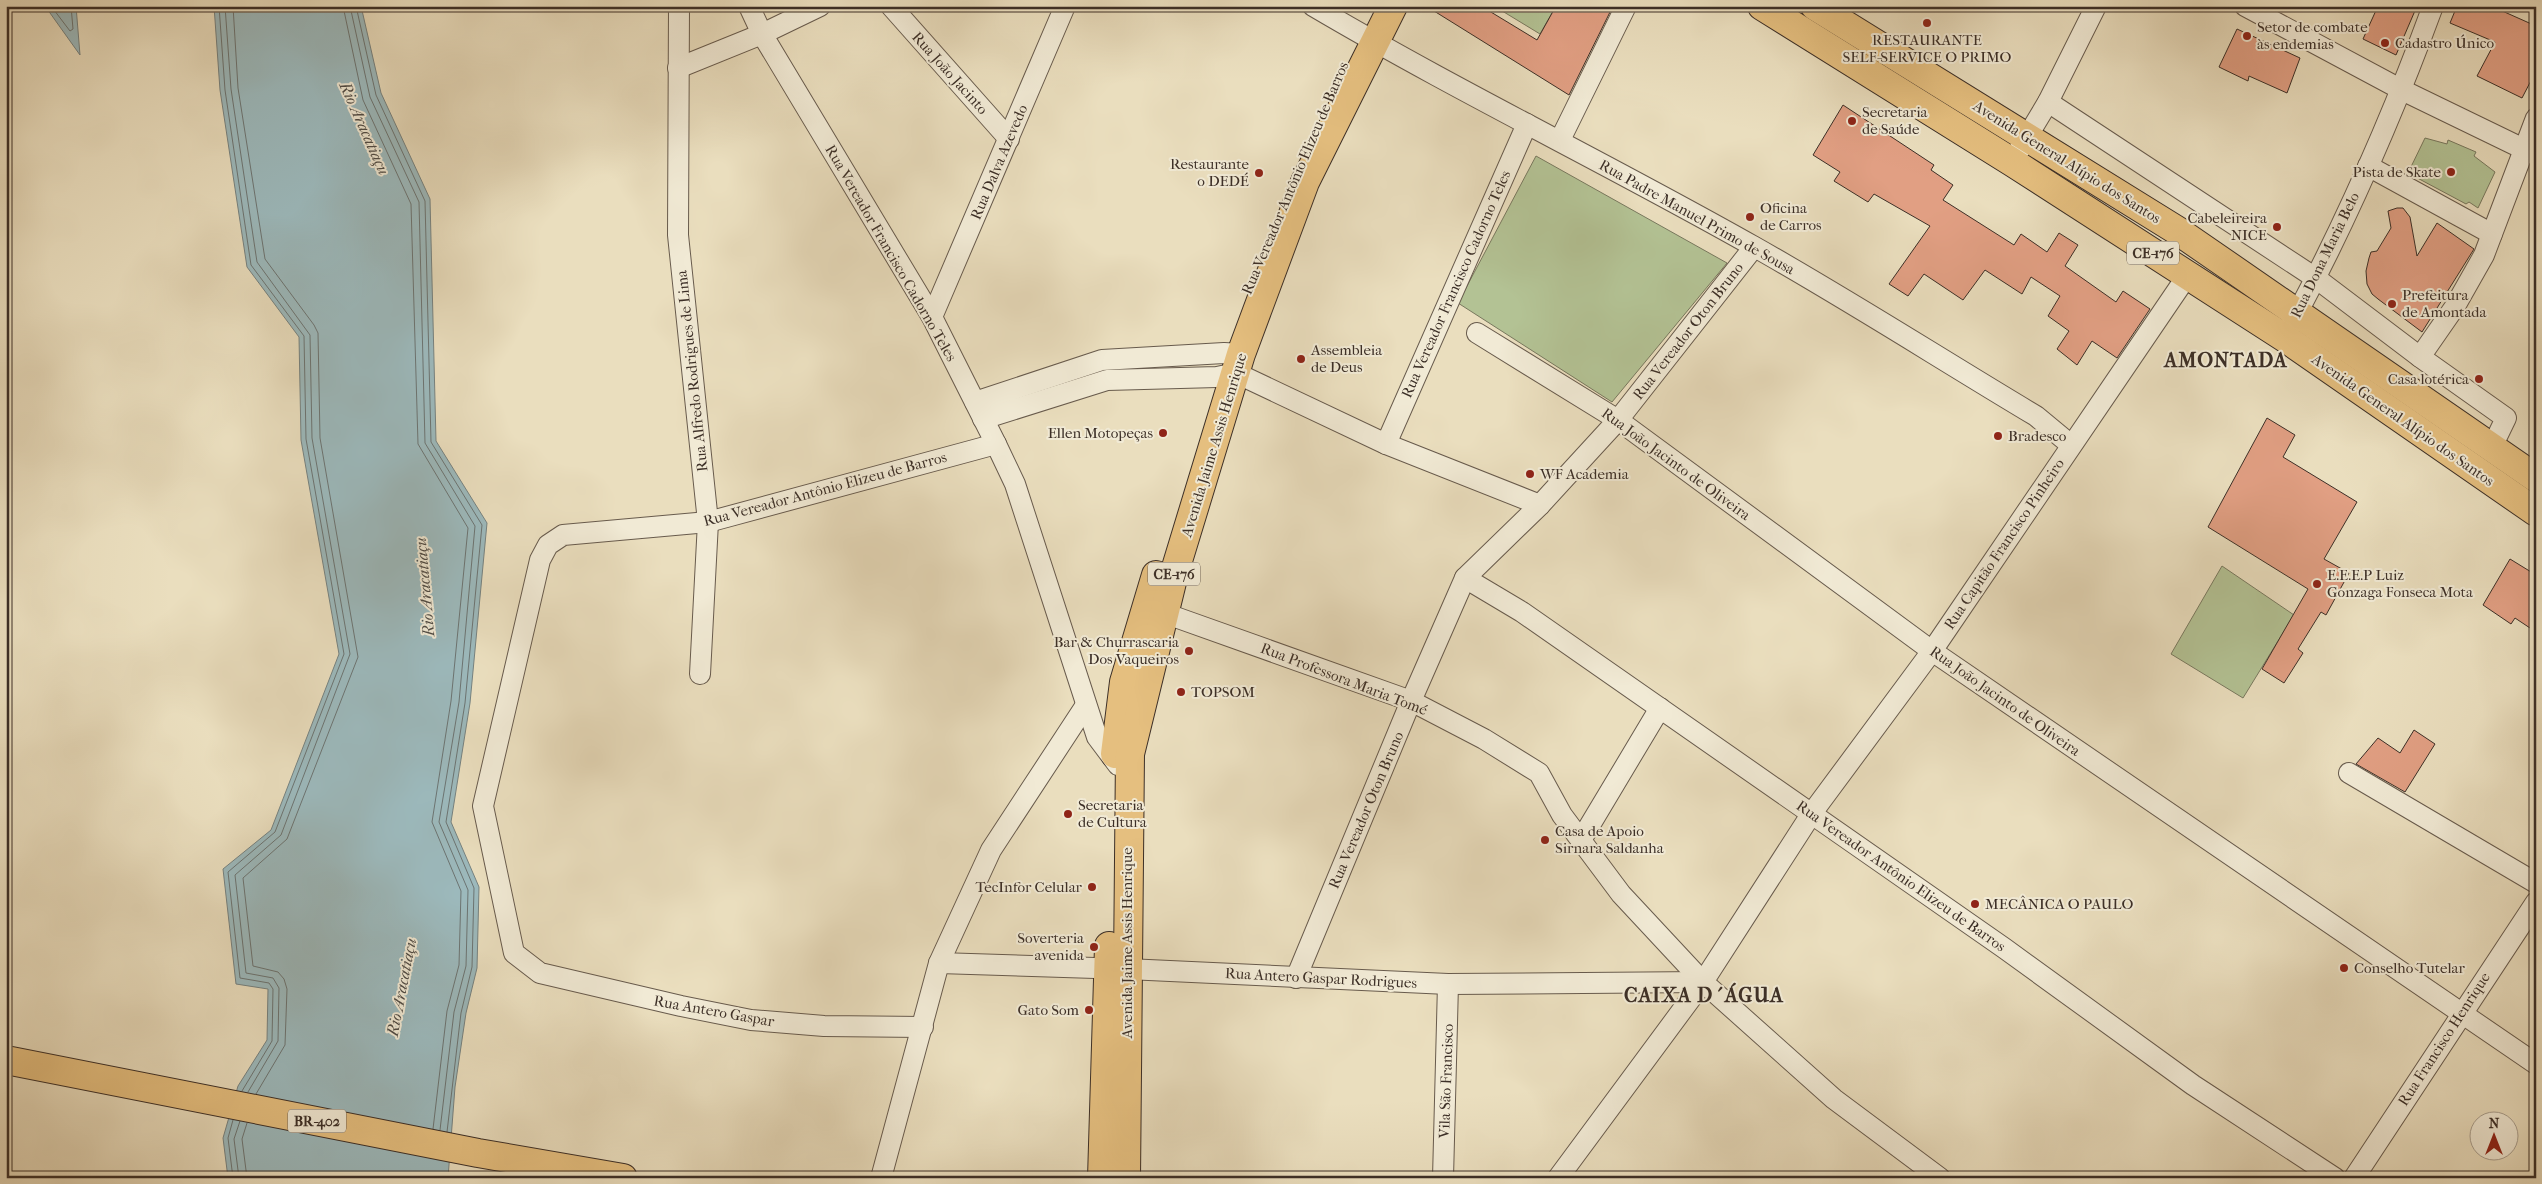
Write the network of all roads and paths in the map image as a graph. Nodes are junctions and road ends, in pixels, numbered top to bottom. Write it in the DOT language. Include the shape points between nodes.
graph roads {
  1 [pos="679,6"];
  2 [pos="748,6"];
  3 [pos="820,6"];
  4 [pos="891,6"];
  5 [pos="1065,6"];
  6 [pos="1313,6"];
  7 [pos="1372,6"];
  8 [pos="1393,6"];
  9 [pos="1626,6"];
  10 [pos="1762,6"];
  11 [pos="1816,6"];
  12 [pos="2096,6"];
  13 [pos="2244,6"];
  14 [pos="2433,6"];
  15 [pos="762,34"];
  16 [pos="1365,37"];
  17 [pos="678,68"];
  18 [pos="2402,90"];
  19 [pos="2048,102"];
  20 [pos="2536,118"];
  21 [pos="1527,124"];
  22 [pos="2027,137"];
  23 [pos="1009,139"];
  24 [pos="1560,140"];
  25 [pos="2530,152"];
  26 [pos="2012,162"];
  27 [pos="2368,166"];
  28 [pos="2492,234"];
  29 [pos="1754,247"];
  30 [pos="2188,276"];
  31 [pos="2317,279"];
  32 [pos="2297,313"];
  33 [pos="932,317"];
  34 [pos="1477,333"];
  35 [pos="2285,338"];
  36 [pos="2420,357"];
  37 [pos="1230,364"];
  38 [pos="979,410"];
  39 [pos="1618,420"];
  40 [pos="996,444"];
  41 [pos="1386,444"];
  42 [pos="2071,445"];
  43 [pos="2492,447"];
  44 [pos="2536,478"];
  45 [pos="1540,505"];
  46 [pos="2536,512"];
  47 [pos="708,522"];
  48 [pos="1465,578"];
  49 [pos="1164,614"];
  50 [pos="1932,651"];
  51 [pos="700,674"];
  52 [pos="1411,701"];
  53 [pos="1086,705"];
  54 [pos="1660,708"];
  55 [pos="1121,770"];
  56 [pos="2350,773"];
  57 [pos="1812,813"];
  58 [pos="1581,840"];
  59 [pos="2536,883"];
  60 [pos="2536,902"];
  61 [pos="514,953"];
  62 [pos="940,962"];
  63 [pos="1118,969"];
  64 [pos="1296,978"];
  65 [pos="1703,982"];
  66 [pos="1448,984"];
  67 [pos="2461,1013"];
  68 [pos="923,1027"];
  69 [pos="6,1060"];
  70 [pos="2536,1064"];
  71 [pos="623,1178"];
  72 [pos="881,1178"];
  73 [pos="1102,1178"];
  74 [pos="1126,1178"];
  75 [pos="1443,1178"];
  76 [pos="1558,1178"];
  77 [pos="1940,1178"];
  78 [pos="2335,1178"];
  79 [pos="2354,1178"];
  1 -- 17 [label="street, Rua Alfredo Rodrigues de Lima"];
  2 -- 15 [label="street, Rua Vereador Francisco Cadorno Teles"];
  3 -- 15 [label="street"];
  4 -- 23 [label="street, Rua João Jacinto"];
  5 -- 23 [label="street, Rua Dalva Azevedo"];
  6 -- 16 [label="street, Rua Padre Manuel Primo de Sousa"];
  7 -- 16 [label="main road, CE-176"];
  8 -- 16 [label="main road, Avenida Jaime Assis Henrique / CE-176"];
  9 -- 24 [label="street"];
  10 -- 26 [label="main road, Avenida General Alípio dos Santos / CE-176"];
  11 -- 22 [label="main road, Avenida General Alípio dos Santos / CE-176"];
  12 -- 19 [label="street"];
  13 -- 18 [label="street"];
  14 -- 18 [label="street, Rua Dona Maria Belo"];
  15 -- 17 [label="street"];
  15 -- 33 [label="street, Rua Vereador Francisco Cadorno Teles"];
  16 -- 21 [label="street, Rua Padre Manuel Primo de Sousa"];
  16 -- 37 [label="main road, Avenida Jaime Assis Henrique / CE-176"];
  17 -- 47 [label="street, Rua Alfredo Rodrigues de Lima" via="678,235"];
  18 -- 25 [label="street"];
  18 -- 27 [label="street, Rua Dona Maria Belo"];
  19 -- 22 [label="street"];
  19 -- 31 [label="street"];
  20 -- 25 [label="street"];
  21 -- 24 [label="street, Rua Padre Manuel Primo de Sousa"];
  21 -- 41 [label="street, Rua Vereador Francisco Cadorno Teles"];
  22 -- 26 [label="street"];
  22 -- 32 [label="main road, Avenida General Alípio dos Santos / CE-176" via="2178,231"];
  23 -- 33 [label="street, Rua Dalva Azevedo"];
  24 -- 29 [label="street, Rua Padre Manuel Primo de Sousa"];
  25 -- 28 [label="street"];
  26 -- 30 [label="main road, Avenida General Alípio dos Santos / CE-176"];
  27 -- 28 [label="street"];
  27 -- 31 [label="street, Rua Dona Maria Belo"];
  28 -- 36 [label="street" via="2484,256"];
  29 -- 39 [label="street, Rua Vereador Oton Bruno"];
  29 -- 42 [label="street, Rua Padre Manuel Primo de Sousa" via="2036,416"];
  30 -- 35 [label="main road, Avenida General Alípio dos Santos / CE-176"];
  30 -- 42 [label="street, Rua Capitão Francisco Pinheiro"];
  31 -- 32 [label="street, Rua Dona Maria Belo"];
  31 -- 36 [label="street"];
  32 -- 35 [label="street, Rua Dona Maria Belo"];
  32 -- 43 [label="main road, Avenida General Alípio dos Santos / CE-176"];
  33 -- 38 [label="street, Rua Vereador Francisco Cadorno Teles"];
  34 -- 39 [label="street, Rua João Jacinto de Oliveira"];
  35 -- 46 [label="main road, Avenida General Alípio dos Santos / CE-176"];
  36 -- 43 [label="street" via="2506,418"];
  37 -- 38 [label="street" via="1102,360"];
  37 -- 41 [label="street"];
  37 -- 49 [label="main road, Avenida Jaime Assis Henrique / CE-176"];
  37 -- 55 [label="main road, CE-176" via="1124,682"];
  38 -- 40 [label="street, Rua Vereador Francisco Cadorno Teles"];
  39 -- 45 [label="street, Rua Vereador Oton Bruno"];
  39 -- 50 [label="street, Rua João Jacinto de Oliveira"];
  40 -- 47 [label="street, Rua Vereador Antônio Elizeu de Barros"];
  40 -- 53 [label="street, Rua Vereador Francisco Cadorno Teles" via="1015,484"];
  41 -- 45 [label="street"];
  42 -- 50 [label="street, Rua Capitão Francisco Pinheiro"];
  43 -- 44 [label="main road, Avenida General Alípio dos Santos / CE-176"];
  45 -- 48 [label="street, Rua Vereador Oton Bruno"];
  47 -- 51 [label="street, Rua Alfredo Rodrigues de Lima"];
  47 -- 61 [label="street, Rua Vereador Antônio Elizeu de Barros" via="563,535 548,545 540,560 483,806"];
  48 -- 52 [label="street, Rua Vereador Oton Bruno"];
  48 -- 54 [label="street, Rua Vereador Antônio Elizeu de Barros" via="1522,612"];
  49 -- 52 [label="street, Rua Professora Maria Tomé"];
  49 -- 55 [label="main road, Avenida Jaime Assis Henrique / CE-176" via="1130,754"];
  50 -- 57 [label="street, Rua Capitão Francisco Pinheiro"];
  50 -- 67 [label="street, Rua João Jacinto de Oliveira"];
  52 -- 58 [label="street, Rua Professora Maria Tomé" via="1484,739 1539,773 1562,815"];
  52 -- 64 [label="street, Rua Vereador Oton Bruno"];
  53 -- 55 [label="street, Rua Vereador Francisco Cadorno Teles" via="1097,736"];
  53 -- 62 [label="street" via="991,850"];
  54 -- 57 [label="street, Rua Vereador Antônio Elizeu de Barros"];
  54 -- 58 [label="street"];
  55 -- 63 [label="main road, Avenida Jaime Assis Henrique / CE-176"];
  56 -- 59 [label="street"];
  57 -- 65 [label="street, Rua Capitão Francisco Pinheiro"];
  57 -- 78 [label="street, Rua Vereador Antônio Elizeu de Barros" via="2193,1085"];
  58 -- 65 [label="street, Rua Professora Maria Tomé" via="1621,894"];
  60 -- 67 [label="street, Rua Francisco Henrique"];
  61 -- 68 [label="street, Rua Antero Gaspar" via="540,973 751,1020 824,1026"];
  62 -- 63 [label="street, Rua Antero Gaspar Rodrigues"];
  62 -- 68 [label="street"];
  63 -- 64 [label="street, Rua Antero Gaspar Rodrigues"];
  63 -- 73 [label="main road, CE-176"];
  63 -- 74 [label="main road, Avenida Jaime Assis Henrique / CE-176"];
  64 -- 66 [label="street, Rua Antero Gaspar Rodrigues"];
  65 -- 66 [label="street, Rua Antero Gaspar Rodrigues"];
  65 -- 76 [label="street, Rua Capitão Francisco Pinheiro"];
  65 -- 77 [label="street, Rua Professora Maria Tomé" via="1834,1099"];
  66 -- 75 [label="street, Vila São Francisco"];
  67 -- 70 [label="street, Rua João Jacinto de Oliveira"];
  67 -- 79 [label="street, Rua Francisco Henrique"];
  68 -- 72 [label="street"];
  69 -- 71 [label="main road, BR-402" via="478,1153"];
}
